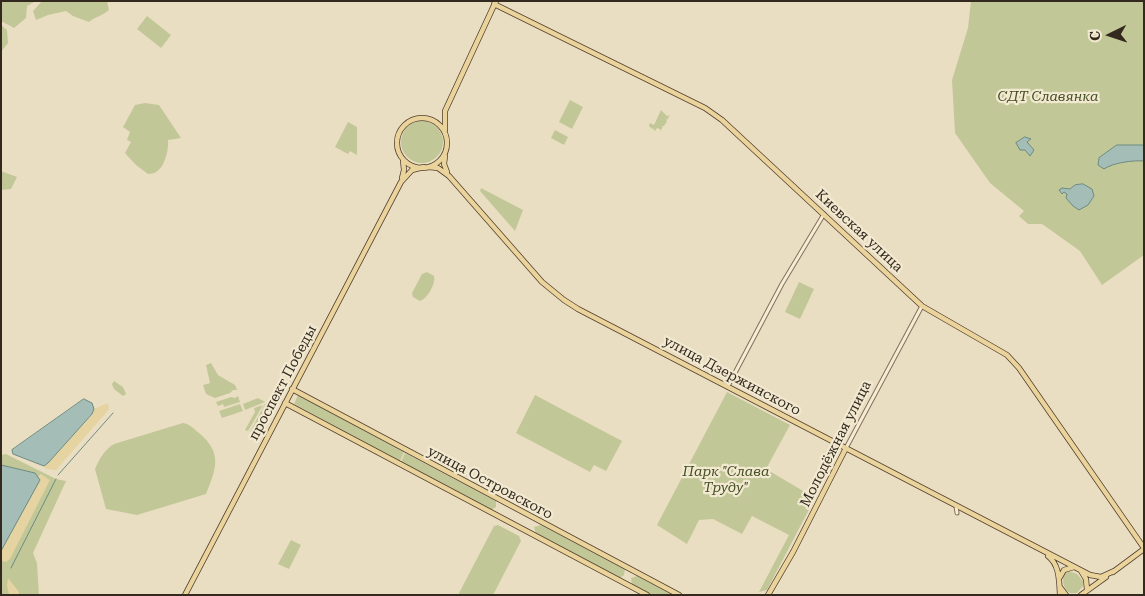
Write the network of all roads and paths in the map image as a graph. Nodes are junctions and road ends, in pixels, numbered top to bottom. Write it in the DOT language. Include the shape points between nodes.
graph roads {
  1 [pos="495,3"];
  2 [pos="445,111"];
  3 [pos="432,120"];
  4 [pos="445,131"];
  5 [pos="446,150"];
  6 [pos="401,156"];
  7 [pos="427,167"];
  8 [pos="449,176"];
  9 [pos="401,182"];
  10 [pos="824,214"];
  11 [pos="922,306"];
  12 [pos="728,386"];
  13 [pos="292,389"];
  14 [pos="284,403"];
  15 [pos="846,448"];
  16 [pos="956,506"];
  17 [pos="957,513"];
  18 [pos="1144,548"];
  19 [pos="1041,551"];
  20 [pos="1078,569"];
  21 [pos="1114,571"];
  22 [pos="1059,580"];
  23 [pos="1060,586"];
  24 [pos="1087,590"];
  25 [pos="769,594"];
  26 [pos="185,595"];
  27 [pos="647,595"];
  28 [pos="679,595"];
  29 [pos="1060,595"];
  30 [pos="1066,595"];
  31 [pos="1081,595"];
  1 -- 2 [label="main road"];
  1 -- 10 [label="main road, Киевская улица" via="705,108"];
  2 -- 3 [label="main road"];
  2 -- 4 [label="main road"];
  3 -- 4 [label="main road"];
  3 -- 6 [label="main road" via="420,117 404,124 397,141"];
  4 -- 5 [label="main road"];
  5 -- 7 [label="main road" via="437,163"];
  5 -- 8 [label="main road" via="444,166"];
  6 -- 7 [label="main road" via="409,165"];
  6 -- 9 [label="main road, проспект Победы" via="404,170"];
  7 -- 8 [label="main road, улица Дзержинского" via="438,168"];
  7 -- 9 [label="main road, проспект Победы" via="412,170"];
  8 -- 12 [label="main road, улица Дзержинского" via="542,282 564,300"];
  9 -- 13 [label="main road, проспект Победы"];
  10 -- 11 [label="main road, Киевская улица"];
  10 -- 12 [label="street" via="782,284"];
  11 -- 15 [label="street, Молодёжная улица"];
  11 -- 18 [label="main road, Киевская улица" via="1007,355 1019,368"];
  12 -- 15 [label="main road, улица Дзержинского"];
  13 -- 14 [label="main road, проспект Победы"];
  13 -- 28 [label="main road, улица Островского"];
  14 -- 26 [label="main road, проспект Победы"];
  14 -- 27 [label="main road, улица Островского"];
  15 -- 16 [label="main road, улица Дзержинского"];
  15 -- 25 [label="main road, Молодёжная улица"];
  16 -- 17 [label="street"];
  16 -- 19 [label="main road, улица Дзержинского"];
  18 -- 21 [label="main road"];
  19 -- 20 [label="main road, улица Дзержинского"];
  19 -- 22 [label="main road" via="1054,562"];
  20 -- 21 [label="main road, улица Дзержинского" via="1097,577"];
  20 -- 22 [label="main road" via="1064,570"];
  20 -- 24 [label="main road" via="1086,579"];
  21 -- 24 [label="main road"];
  22 -- 23 [label="main road"];
  23 -- 29 [label="main road"];
  23 -- 30 [label="main road"];
  24 -- 31 [label="main road"];
}
